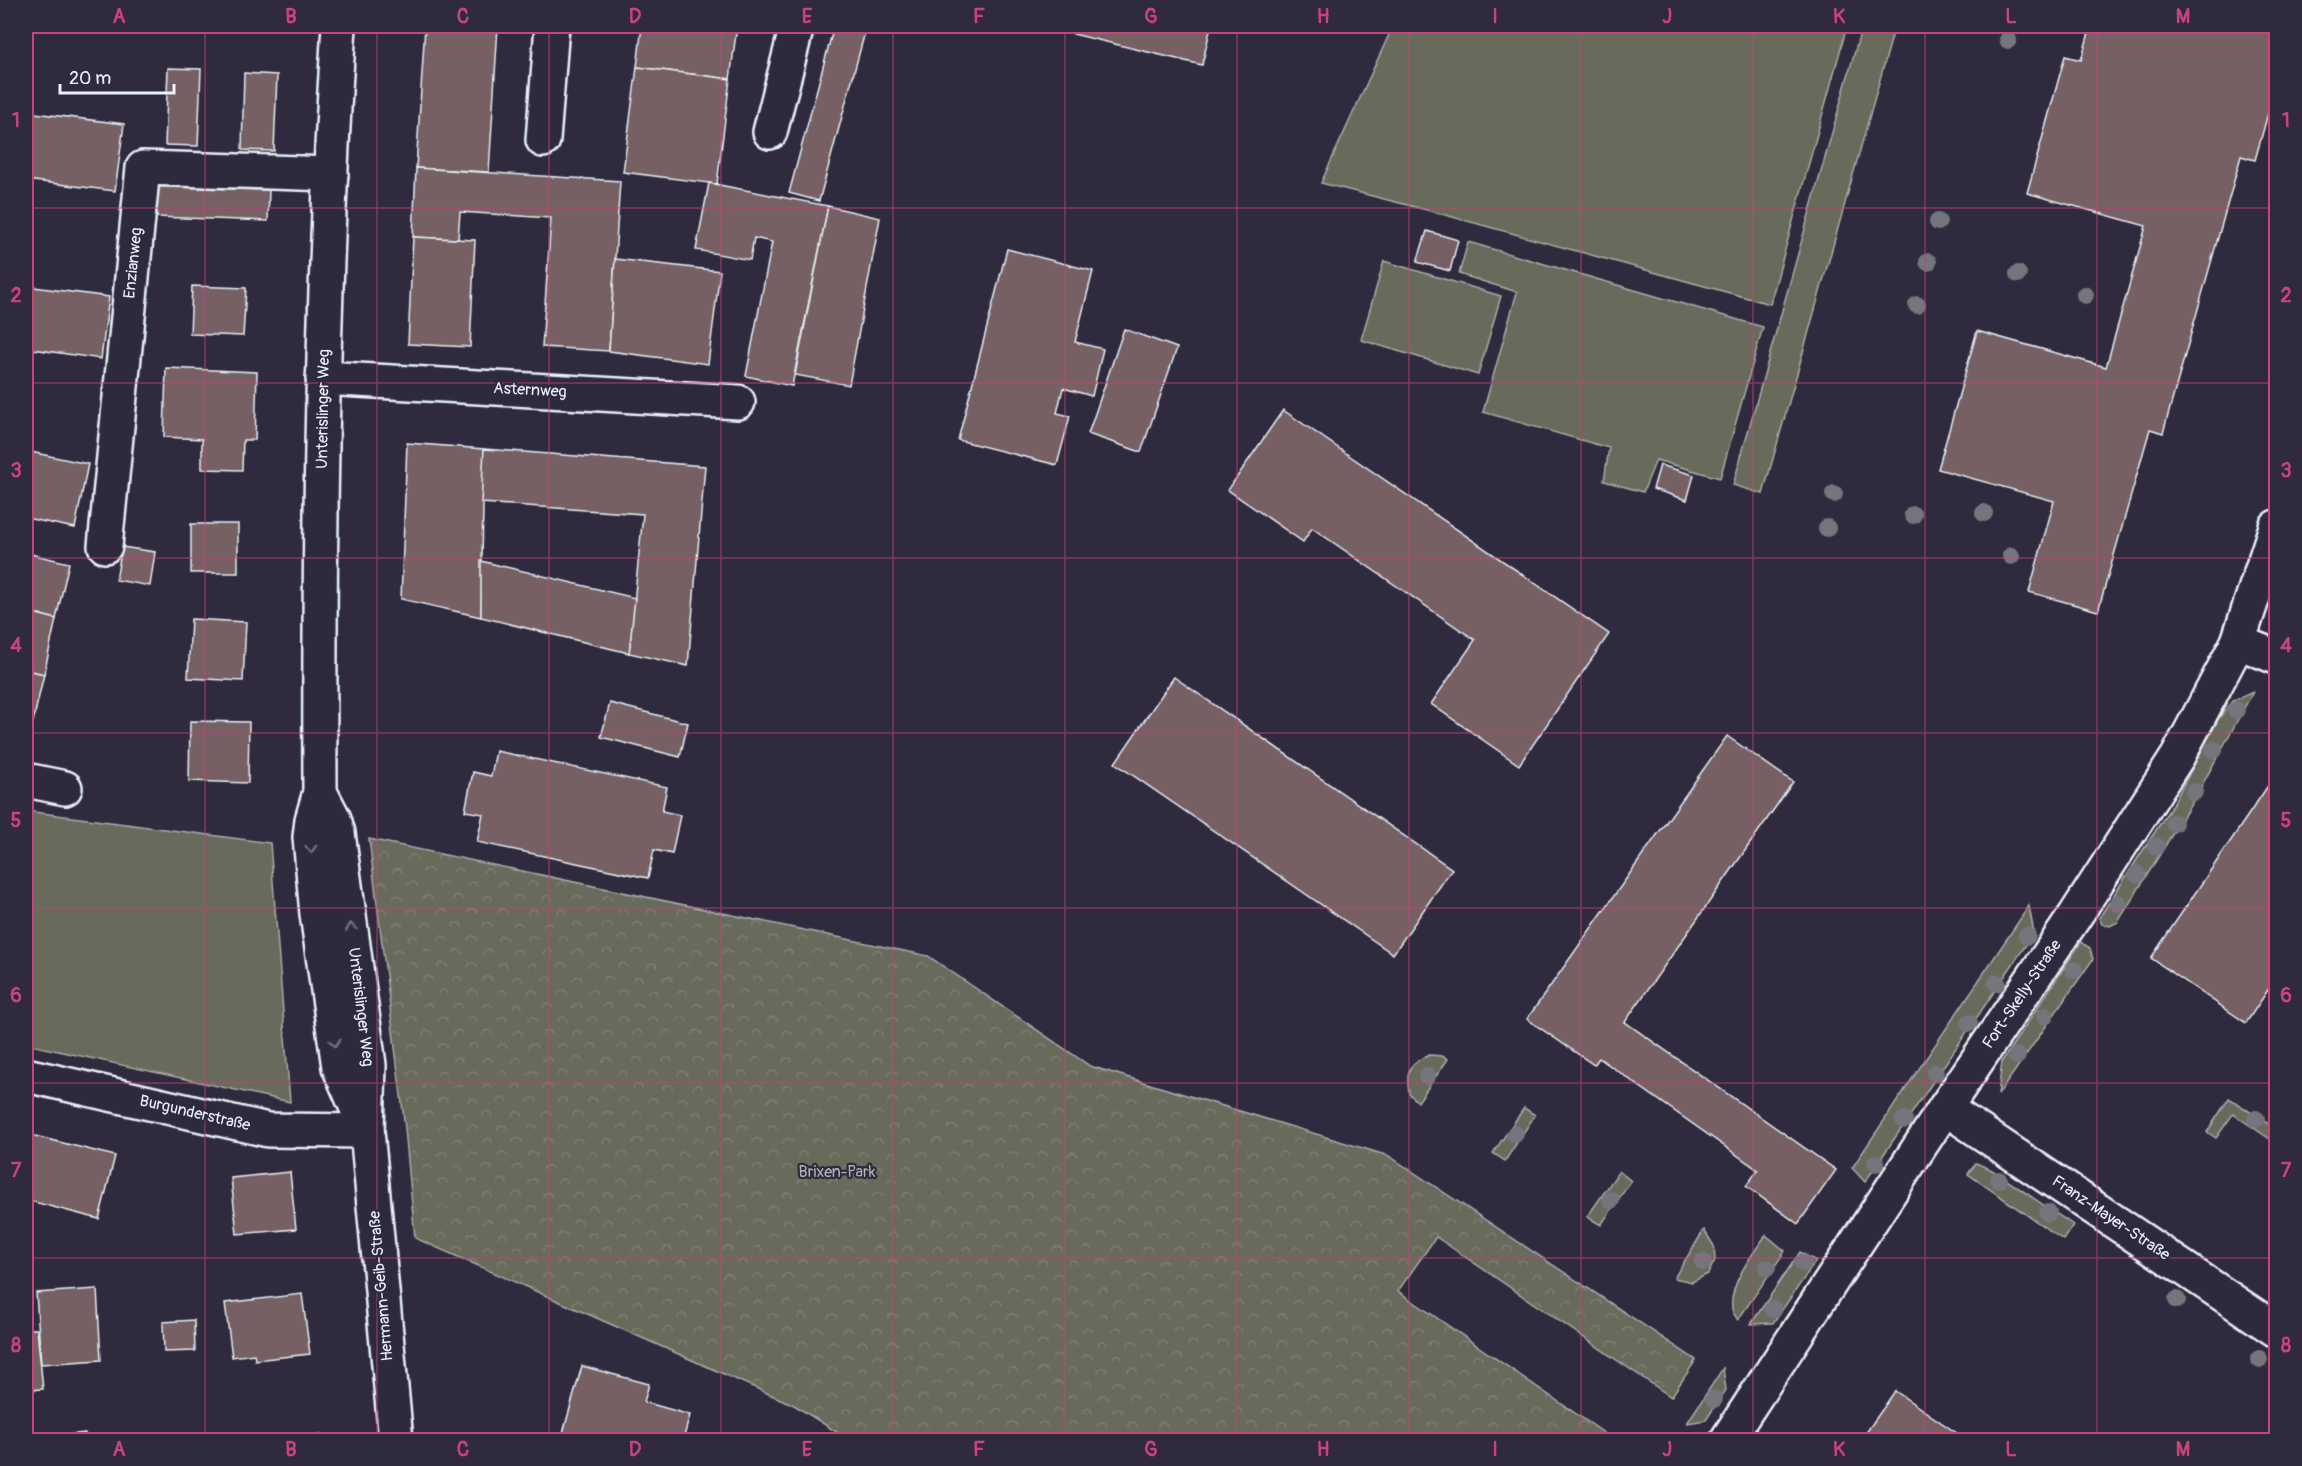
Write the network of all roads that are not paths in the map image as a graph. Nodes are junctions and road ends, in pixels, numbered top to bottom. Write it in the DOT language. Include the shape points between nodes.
graph roads {
  1 [pos="339,26"];
  2 [pos="552,26"];
  3 [pos="797,26"];
  4 [pos="770,132"];
  5 [pos="543,140"];
  6 [pos="332,174"];
  7 [pos="322,378"];
  8 [pos="738,402"];
  9 [pos="2277,527"];
  10 [pos="105,546"];
  11 [pos="2238,642"];
  12 [pos="2277,657"];
  13 [pos="26,780"];
  14 [pos="65,788"];
  15 [pos="26,1075"];
  16 [pos="1945,1108"];
  17 [pos="367,1131"];
  18 [pos="2277,1330"];
  19 [pos="396,1440"];
  20 [pos="1727,1440"];
  1 -- 6 [label="street, Unterislinger Weg"];
  2 -- 5 [label="street"];
  3 -- 4 [label="street"];
  6 -- 7 [label="street, Unterislinger Weg"];
  6 -- 10 [label="street, Enzianweg" via="143,168"];
  7 -- 8 [label="street, Asternweg"];
  7 -- 17 [label="street, Unterislinger Weg" via="320,792 310,837 339,1067"];
  9 -- 11 [label="street, Fort-Skelly-Straße"];
  11 -- 12 [label="street"];
  11 -- 16 [label="street, Fort-Skelly-Straße" via="2178,756"];
  13 -- 14 [label="street"];
  15 -- 17 [label="street, Burgunderstraße" via="268,1130"];
  16 -- 18 [label="street, Franz-Mayer-Straße"];
  16 -- 20 [label="street, Fort-Skelly-Straße"];
  17 -- 19 [label="street, Hermann-Geib-Straße"];
}
